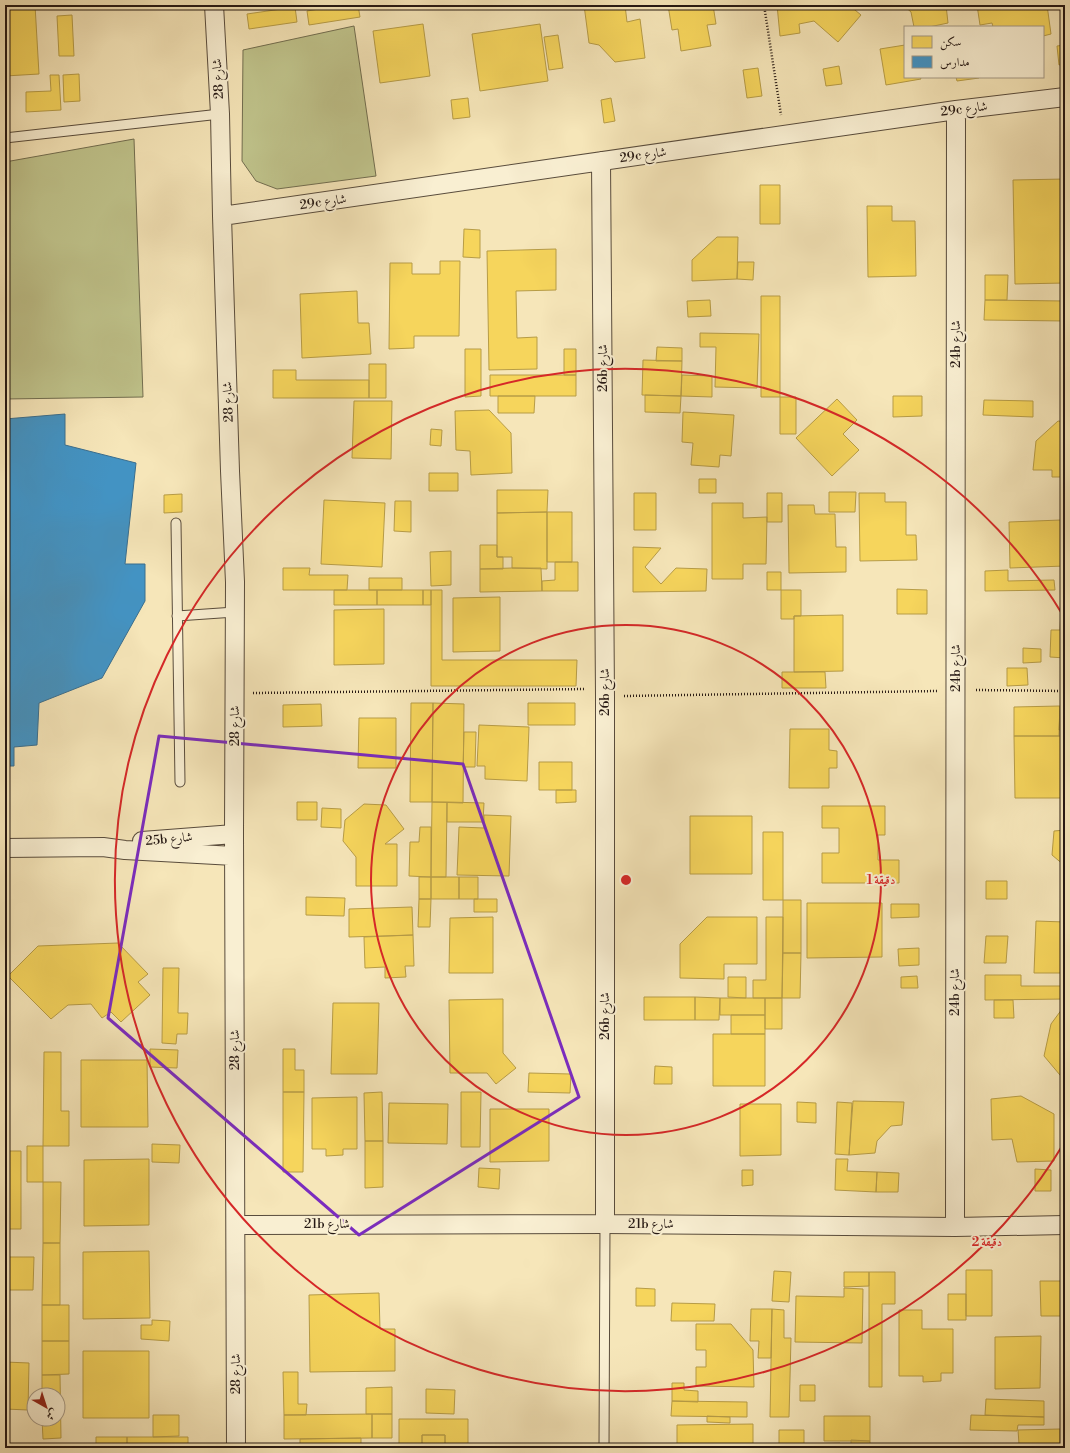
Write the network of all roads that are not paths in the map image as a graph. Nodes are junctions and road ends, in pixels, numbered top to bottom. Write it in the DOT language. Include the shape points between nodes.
graph roads {
  1 [pos="214,5"];
  2 [pos="1065,97"];
  3 [pos="956,110"];
  4 [pos="220,114"];
  5 [pos="5,138"];
  6 [pos="601,161"];
  7 [pos="222,216"];
  8 [pos="176,523"];
  9 [pos="235,612"];
  10 [pos="177,616"];
  11 [pos="180,782"];
  12 [pos="234,834"];
  13 [pos="103,847"];
  14 [pos="5,848"];
  15 [pos="234,856"];
  16 [pos="605,1224"];
  17 [pos="236,1225"];
  18 [pos="1065,1225"];
  19 [pos="955,1227"];
  20 [pos="236,1448"];
  21 [pos="604,1448"];
  1 -- 4 [label="street, شارع 28"];
  2 -- 3 [label="street, 29c شارع"];
  3 -- 6 [label="street, 29c شارع"];
  3 -- 19 [label="street, 24b شارع"];
  4 -- 5 [label="lane"];
  4 -- 7 [label="street, شارع 28"];
  6 -- 7 [label="street, 29c شارع"];
  6 -- 16 [label="street, 26b شارع"];
  7 -- 9 [label="street, شارع 28"];
  8 -- 10 [label="lane"];
  9 -- 10 [label="lane"];
  9 -- 12 [label="street, شارع 28"];
  10 -- 11 [label="lane"];
  12 -- 13 [label="street, 25b شارع"];
  12 -- 15 [label="street, شارع 28"];
  13 -- 14 [label="street, 25b شارع"];
  13 -- 15 [label="street, 25b شارع"];
  15 -- 17 [label="street, شارع 28"];
  16 -- 17 [label="street, 21b شارع"];
  16 -- 19 [label="street, 21b شارع"];
  16 -- 21 [label="lane"];
  17 -- 20 [label="street, شارع 28"];
  18 -- 19 [label="street, 21b شارع"];
}
